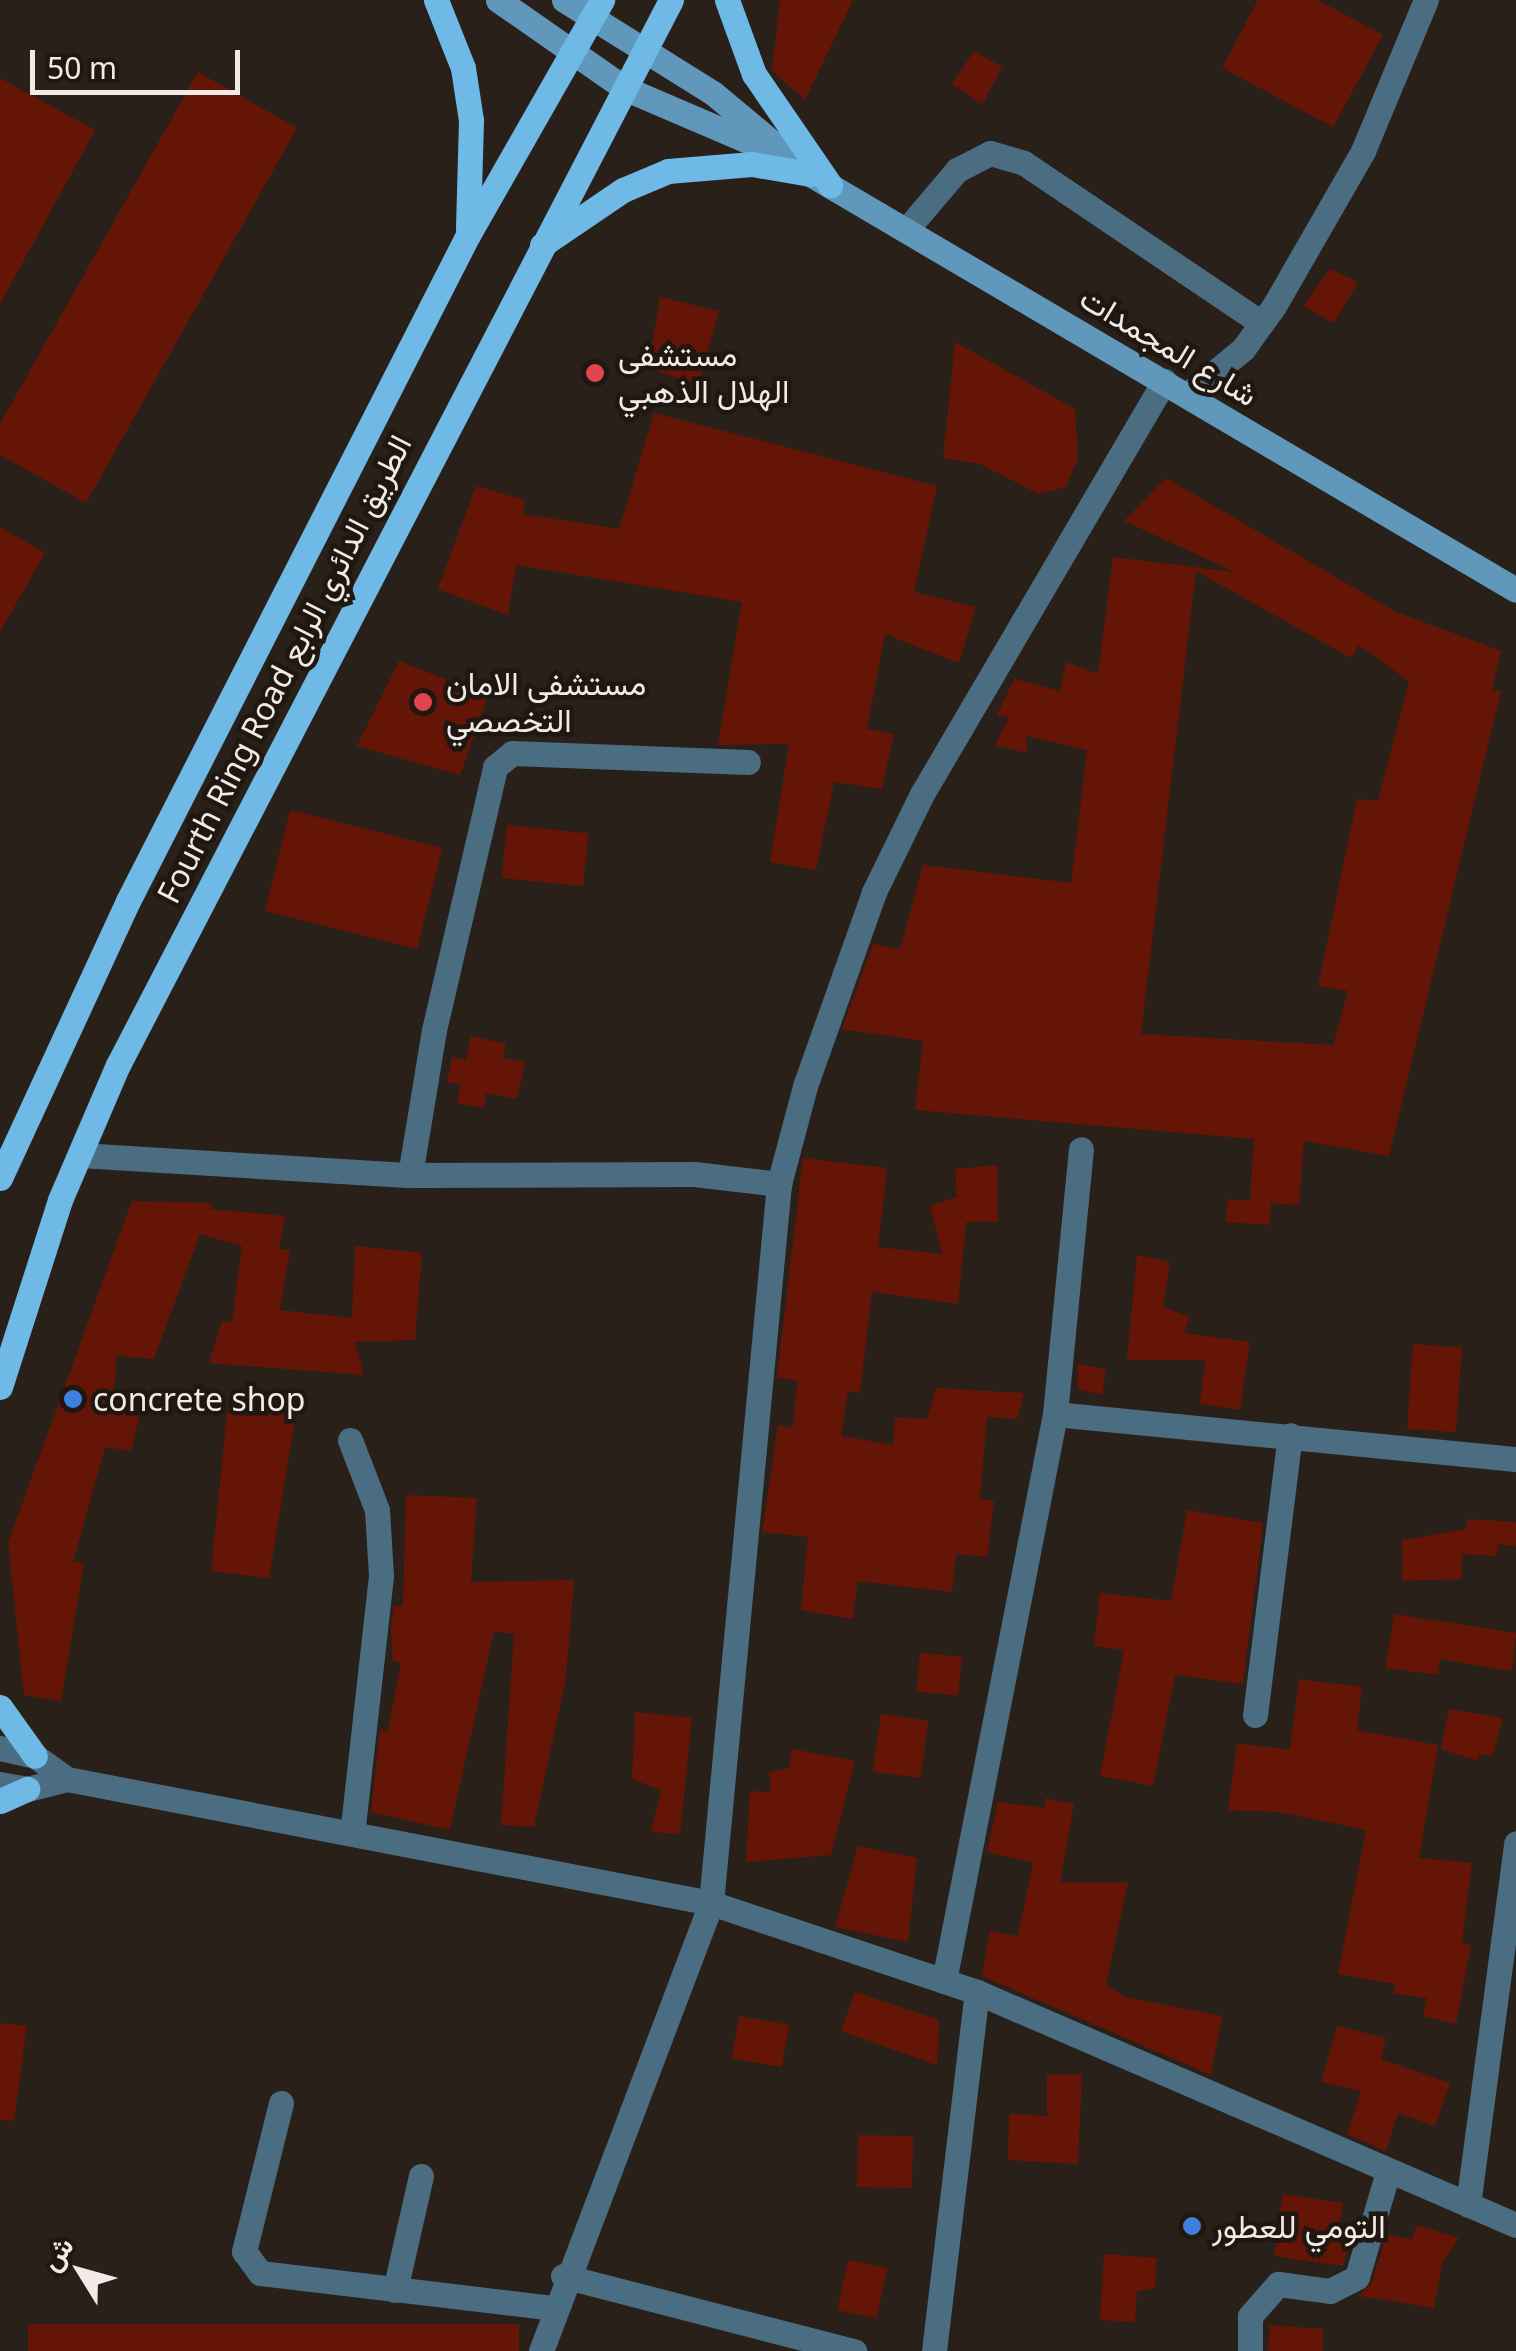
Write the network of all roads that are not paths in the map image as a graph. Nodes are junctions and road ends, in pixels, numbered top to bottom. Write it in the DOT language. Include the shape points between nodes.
graph roads {
  1 [pos="436,0"];
  2 [pos="498,0"];
  3 [pos="564,0"];
  4 [pos="670,0"];
  5 [pos="727,0"];
  6 [pos="1426,0"];
  7 [pos="597,7"];
  8 [pos="646,47"];
  9 [pos="570,52"];
  10 [pos="624,88"];
  11 [pos="810,172"];
  12 [pos="907,229"];
  13 [pos="468,235"];
  14 [pos="538,248"];
  15 [pos="1261,323"];
  16 [pos="1164,381"];
  17 [pos="1187,395"];
  18 [pos="1516,590"];
  19 [pos="748,762"];
  20 [pos="1082,1149"];
  21 [pos="80,1154"];
  22 [pos="410,1175"];
  23 [pos="0,1178"];
  24 [pos="779,1184"];
  25 [pos="0,1387"];
  26 [pos="1055,1414"];
  27 [pos="1290,1435"];
  28 [pos="350,1440"];
  29 [pos="1516,1460"];
  30 [pos="0,1707"];
  31 [pos="1255,1715"];
  32 [pos="0,1748"];
  33 [pos="36,1756"];
  34 [pos="67,1778"];
  35 [pos="0,1784"];
  36 [pos="26,1789"];
  37 [pos="0,1800"];
  38 [pos="352,1833"];
  39 [pos="1516,1842"];
  40 [pos="712,1903"];
  41 [pos="944,1981"];
  42 [pos="976,1992"];
  43 [pos="281,2103"];
  44 [pos="1387,2175"];
  45 [pos="421,2176"];
  46 [pos="1468,2206"];
  47 [pos="1516,2225"];
  48 [pos="563,2276"];
  49 [pos="395,2290"];
  50 [pos="553,2308"];
  51 [pos="541,2351"];
  52 [pos="854,2351"];
  53 [pos="934,2351"];
  54 [pos="1250,2351"];
  1 -- 13 [label="main road" via="463,68 470,120"];
  2 -- 9 [label="main road, شارع المجمدات"];
  3 -- 7 [label="main road, شارع المجمدات"];
  4 -- 8 [label="main road, Fourth Ring Road الطريق الدائري الرابع"];
  5 -- 11 [label="main road" via="754,74"];
  6 -- 15 [label="street" via="1362,151"];
  7 -- 8 [label="main road, شارع المجمدات"];
  7 -- 9 [label="main road, Fourth Ring Road الطريق الدائري الرابع"];
  8 -- 10 [label="main road, Fourth Ring Road الطريق الدائري الرابع"];
  8 -- 11 [label="main road, شارع المجمدات"];
  9 -- 10 [label="main road, شارع المجمدات"];
  9 -- 13 [label="main road, Fourth Ring Road الطريق الدائري الرابع"];
  10 -- 11 [label="main road, شارع المجمدات"];
  10 -- 14 [label="main road, Fourth Ring Road الطريق الدائري الرابع"];
  11 -- 12 [label="main road, شارع المجمدات"];
  11 -- 14 [label="main road" via="752,164 668,171 622,190"];
  12 -- 15 [label="street" via="957,170 990,154 1024,163"];
  12 -- 16 [label="main road, شارع المجمدات"];
  13 -- 23 [label="main road, Fourth Ring Road الطريق الدائري الرابع" via="128,902"];
  14 -- 21 [label="main road, Fourth Ring Road الطريق الدائري الرابع" via="185,930"];
  15 -- 17 [label="street"];
  16 -- 17 [label="main road, شارع المجمدات"];
  16 -- 24 [label="street" via="882,875 838,984"];
  17 -- 18 [label="main road, شارع المجمدات"];
  19 -- 22 [label="street" via="512,753 495,767 434,1030"];
  20 -- 26 [label="street"];
  21 -- 22 [label="street"];
  21 -- 25 [label="main road, Fourth Ring Road الطريق الدائري الرابع"];
  22 -- 24 [label="street" via="694,1174"];
  24 -- 40 [label="street"];
  26 -- 27 [label="street"];
  26 -- 41 [label="street"];
  27 -- 29 [label="street"];
  27 -- 31 [label="street"];
  28 -- 38 [label="street" via="376,1510 381,1576"];
  30 -- 33 [label="main road"];
  32 -- 33 [label="street"];
  33 -- 34 [label="street"];
  34 -- 36 [label="street"];
  34 -- 38 [label="street"];
  35 -- 36 [label="street"];
  36 -- 37 [label="main road"];
  38 -- 40 [label="street"];
  39 -- 46 [label="street"];
  40 -- 41 [label="street"];
  40 -- 48 [label="street"];
  41 -- 42 [label="street"];
  42 -- 44 [label="street"];
  42 -- 53 [label="street"];
  43 -- 49 [label="street" via="244,2250 260,2273"];
  44 -- 46 [label="street"];
  44 -- 54 [label="street" via="1357,2277 1330,2290 1278,2284 1250,2316"];
  45 -- 49 [label="street"];
  46 -- 47 [label="street"];
  48 -- 50 [label="street"];
  48 -- 52 [label="street"];
  49 -- 50 [label="street"];
  50 -- 51 [label="street"];
}
